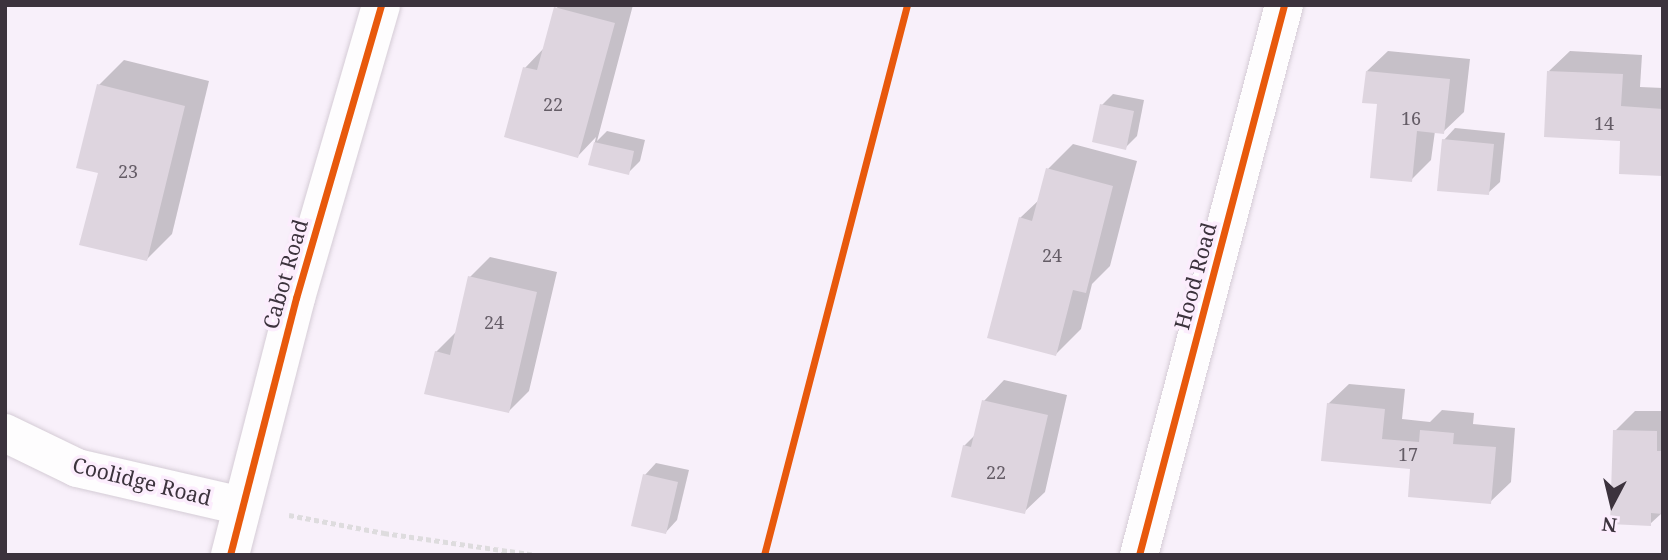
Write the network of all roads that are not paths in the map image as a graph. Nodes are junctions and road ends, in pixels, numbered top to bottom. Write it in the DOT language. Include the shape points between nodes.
graph roads {
  1 [pos="381,5"];
  2 [pos="1284,5"];
  3 [pos="5,433"];
  4 [pos="242,506"];
  5 [pos="230,555"];
  6 [pos="1139,555"];
  1 -- 4 [label="street, Cabot Road" via="296,298"];
  2 -- 6 [label="street, Hood Road"];
  3 -- 4 [label="street, Coolidge Road" via="77,468"];
  4 -- 5 [label="street, Cabot Road"];
}
